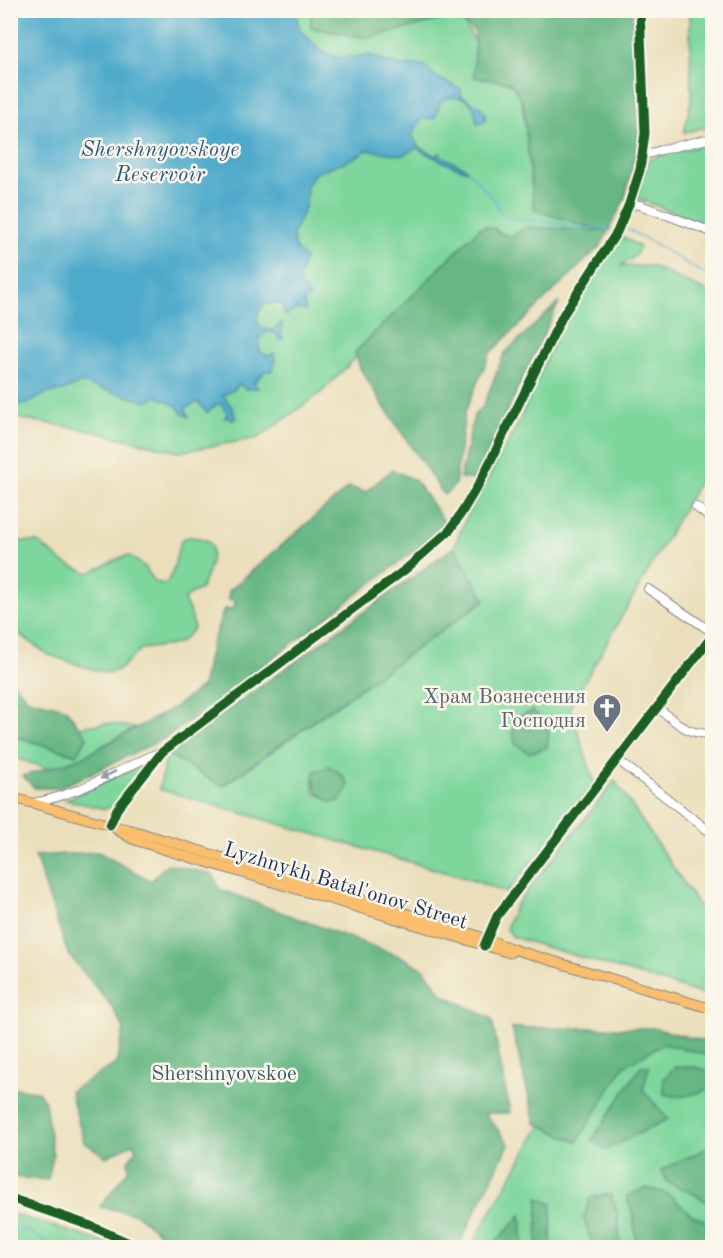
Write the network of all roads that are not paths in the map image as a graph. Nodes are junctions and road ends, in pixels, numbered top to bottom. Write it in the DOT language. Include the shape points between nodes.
graph roads {
  1 [pos="640,10"];
  2 [pos="712,138"];
  3 [pos="642,156"];
  4 [pos="629,204"];
  5 [pos="712,232"];
  6 [pos="696,507"];
  7 [pos="712,519"];
  8 [pos="648,589"];
  9 [pos="712,634"];
  10 [pos="658,708"];
  11 [pos="712,733"];
  12 [pos="162,752"];
  13 [pos="618,760"];
  14 [pos="10,797"];
  15 [pos="33,804"];
  16 [pos="110,825"];
  17 [pos="711,830"];
  18 [pos="485,943"];
  19 [pos="712,1009"];
  20 [pos="712,1015"];
  21 [pos="12,1201"];
  22 [pos="141,1248"];
  1 -- 3 [label="street" via="646,124"];
  2 -- 3 [label="street"];
  3 -- 4 [label="street"];
  4 -- 5 [label="street"];
  4 -- 12 [label="street" via="617,232 563,315 480,482 450,530 405,569"];
  6 -- 7 [label="street"];
  8 -- 9 [label="street"];
  9 -- 10 [label="street"];
  10 -- 11 [label="street" via="690,732"];
  10 -- 13 [label="street"];
  12 -- 15 [label="street, one-way" via="52,800"];
  12 -- 16 [label="street" via="117,809"];
  13 -- 17 [label="street"];
  13 -- 18 [label="street" via="497,916"];
  14 -- 15 [label="main road, Lyzhnykh Batal'onov Street"];
  15 -- 16 [label="main road, Lyzhnykh Batal'onov Street"];
  16 -- 18 [label="main road, Lyzhnykh Batal'onov Street"];
  18 -- 19 [label="main road, Lyzhnykh Batal'onov Street"];
  18 -- 20 [label="main road, Lyzhnykh Batal'onov Street"];
  21 -- 22 [label="street" via="83,1223"];
}
